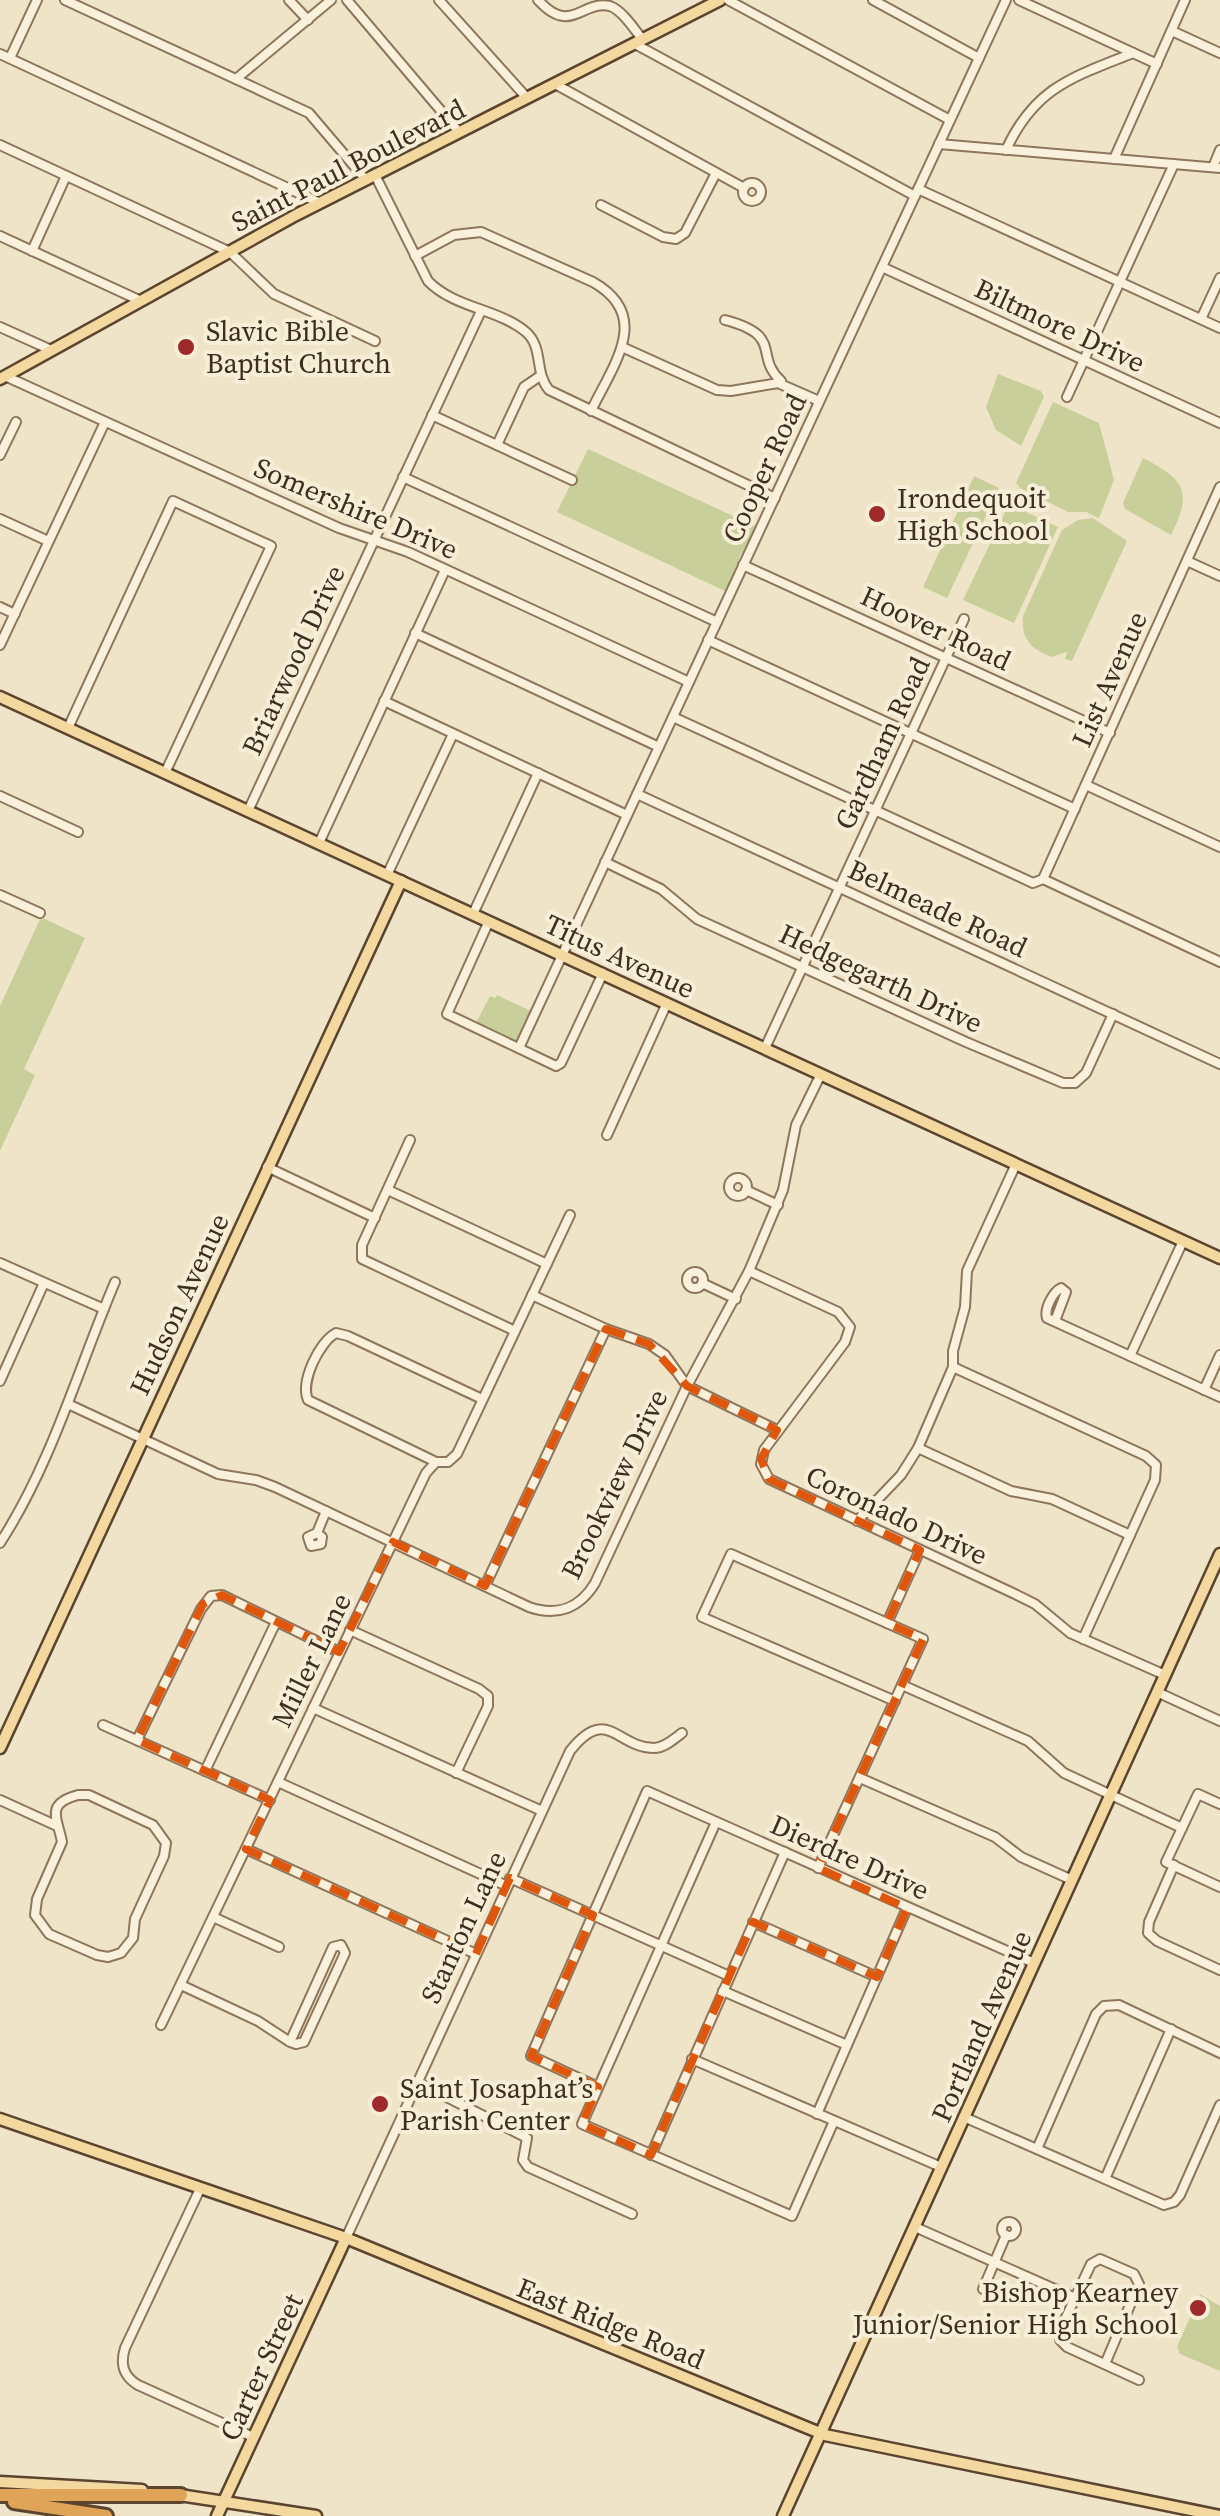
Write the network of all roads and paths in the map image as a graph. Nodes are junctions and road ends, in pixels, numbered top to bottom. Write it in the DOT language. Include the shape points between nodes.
graph roads {
  1 [pos="36,0"];
  2 [pos="64,0"];
  3 [pos="290,0"];
  4 [pos="331,0"];
  5 [pos="347,0"];
  6 [pos="439,0"];
  7 [pos="538,0"];
  8 [pos="724,0"];
  9 [pos="873,0"];
  10 [pos="1006,0"];
  11 [pos="1019,0"];
  12 [pos="1185,0"];
  13 [pos="308,20"];
  14 [pos="1172,31"];
  15 [pos="639,42"];
  16 [pos="1133,53"];
  17 [pos="1220,53"];
  18 [pos="0,54"];
  19 [pos="10,58"];
  20 [pos="979,58"];
  21 [pos="1157,64"];
  22 [pos="236,79"];
  23 [pos="555,84"];
  24 [pos="526,98"];
  25 [pos="950,120"];
  26 [pos="459,132"];
  27 [pos="939,144"];
  28 [pos="0,145"];
  29 [pos="1006,150"];
  30 [pos="1220,150"];
  31 [pos="1114,159"];
  32 [pos="1174,164"];
  33 [pos="1216,167"];
  34 [pos="716,173"];
  35 [pos="66,176"];
  36 [pos="370,177"];
  37 [pos="744,188"];
  38 [pos="917,192"];
  39 [pos="320,203"];
  40 [pos="601,205"];
  41 [pos="0,236"];
  42 [pos="32,251"];
  43 [pos="230,252"];
  44 [pos="415,256"];
  45 [pos="882,267"];
  46 [pos="1220,278"];
  47 [pos="1120,282"];
  48 [pos="141,301"];
  49 [pos="481,310"];
  50 [pos="1201,319"];
  51 [pos="725,320"];
  52 [pos="0,327"];
  53 [pos="1220,328"];
  54 [pos="375,341"];
  55 [pos="622,347"];
  56 [pos="52,350"];
  57 [pos="1084,360"];
  58 [pos="540,376"];
  59 [pos="3,377"];
  60 [pos="784,384"];
  61 [pos="1067,398"];
  62 [pos="820,402"];
  63 [pos="591,411"];
  64 [pos="432,415"];
  65 [pos="16,422"];
  66 [pos="106,422"];
  67 [pos="1220,423"];
  68 [pos="497,445"];
  69 [pos="0,455"];
  70 [pos="403,477"];
  71 [pos="572,480"];
  72 [pos="1220,487"];
  73 [pos="774,498"];
  74 [pos="0,519"];
  75 [pos="373,540"];
  76 [pos="48,541"];
  77 [pos="1187,561"];
  78 [pos="743,565"];
  79 [pos="445,570"];
  80 [pos="1220,576"];
  81 [pos="0,607"];
  82 [pos="14,614"];
  83 [pos="964,619"];
  84 [pos="717,622"];
  85 [pos="415,633"];
  86 [pos="708,640"];
  87 [pos="0,645"];
  88 [pos="946,658"];
  89 [pos="689,682"];
  90 [pos="0,697"];
  91 [pos="384,701"];
  92 [pos="672,717"];
  93 [pos="68,728"];
  94 [pos="1110,733"];
  95 [pos="453,734"];
  96 [pos="910,735"];
  97 [pos="659,747"];
  98 [pos="165,773"];
  99 [pos="538,773"];
  100 [pos="1086,786"];
  101 [pos="637,794"];
  102 [pos="0,796"];
  103 [pos="1075,810"];
  104 [pos="248,811"];
  105 [pos="875,811"];
  106 [pos="627,815"];
  107 [pos="78,832"];
  108 [pos="319,843"];
  109 [pos="1220,847"];
  110 [pos="605,862"];
  111 [pos="388,875"];
  112 [pos="1043,880"];
  113 [pos="401,881"];
  114 [pos="839,888"];
  115 [pos="0,894"];
  116 [pos="40,913"];
  117 [pos="473,914"];
  118 [pos="489,921"];
  119 [pos="1220,950"];
  120 [pos="562,955"];
  121 [pos="1218,961"];
  122 [pos="802,967"];
  123 [pos="603,974"];
  124 [pos="667,1003"];
  125 [pos="1113,1014"];
  126 [pos="519,1048"];
  127 [pos="765,1048"];
  128 [pos="1220,1064"];
  129 [pos="821,1074"];
  130 [pos="608,1135"];
  131 [pos="410,1140"];
  132 [pos="1016,1164"];
  133 [pos="266,1167"];
  134 [pos="388,1190"];
  135 [pos="746,1190"];
  136 [pos="778,1205"];
  137 [pos="570,1215"];
  138 [pos="375,1218"];
  139 [pos="1183,1241"];
  140 [pos="1220,1258"];
  141 [pos="0,1263"];
  142 [pos="546,1264"];
  143 [pos="749,1271"];
  144 [pos="115,1282"];
  145 [pos="44,1283"];
  146 [pos="702,1283"];
  147 [pos="532,1295"];
  148 [pos="736,1299"];
  149 [pos="104,1309"];
  150 [pos="1055,1322"];
  151 [pos="606,1329"];
  152 [pos="515,1331"];
  153 [pos="1220,1355"];
  154 [pos="1130,1356"];
  155 [pos="953,1367"];
  156 [pos="0,1380"];
  157 [pos="687,1386"];
  158 [pos="1204,1390"];
  159 [pos="1220,1397"];
  160 [pos="482,1399"];
  161 [pos="68,1404"];
  162 [pos="777,1430"];
  163 [pos="142,1438"];
  164 [pos="918,1448"];
  165 [pos="436,1462"];
  166 [pos="326,1511"];
  167 [pos="0,1521"];
  168 [pos="857,1521"];
  169 [pos="11,1526"];
  170 [pos="317,1533"];
  171 [pos="1130,1535"];
  172 [pos="0,1542"];
  173 [pos="393,1542"];
  174 [pos="920,1550"];
  175 [pos="1220,1554"];
  176 [pos="485,1586"];
  177 [pos="276,1622"];
  178 [pos="887,1623"];
  179 [pos="350,1630"];
  180 [pos="1083,1640"];
  181 [pos="340,1652"];
  182 [pos="1164,1674"];
  183 [pos="902,1685"];
  184 [pos="1157,1692"];
  185 [pos="895,1702"];
  186 [pos="312,1708"];
  187 [pos="1220,1722"];
  188 [pos="103,1725"];
  189 [pos="682,1733"];
  190 [pos="137,1740"];
  191 [pos="0,1748"];
  192 [pos="205,1771"];
  193 [pos="456,1773"];
  194 [pos="860,1778"];
  195 [pos="278,1782"];
  196 [pos="1111,1794"];
  197 [pos="0,1800"];
  198 [pos="270,1800"];
  199 [pos="1220,1804"];
  200 [pos="542,1811"];
  201 [pos="716,1822"];
  202 [pos="55,1825"];
  203 [pos="1182,1828"];
  204 [pos="246,1849"];
  205 [pos="785,1852"];
  206 [pos="1174,1866"];
  207 [pos="818,1868"];
  208 [pos="1072,1880"];
  209 [pos="508,1882"];
  210 [pos="1220,1887"];
  211 [pos="907,1908"];
  212 [pos="593,1915"];
  213 [pos="214,1917"];
  214 [pos="754,1922"];
  215 [pos="661,1946"];
  216 [pos="278,1948"];
  217 [pos="476,1954"];
  218 [pos="1034,1964"];
  219 [pos="1220,1970"];
  220 [pos="729,1976"];
  221 [pos="877,1977"];
  222 [pos="181,1985"];
  223 [pos="722,1991"];
  224 [pos="162,2025"];
  225 [pos="1171,2029"];
  226 [pos="290,2042"];
  227 [pos="847,2045"];
  228 [pos="1220,2053"];
  229 [pos="692,2059"];
  230 [pos="416,2082"];
  231 [pos="598,2087"];
  232 [pos="1220,2105"];
  233 [pos="817,2114"];
  234 [pos="964,2117"];
  235 [pos="0,2120"];
  236 [pos="834,2122"];
  237 [pos="1037,2149"];
  238 [pos="650,2155"];
  239 [pos="941,2167"];
  240 [pos="1104,2179"];
  241 [pos="200,2189"];
  242 [pos="632,2214"];
  243 [pos="914,2227"];
  244 [pos="1006,2235"];
  245 [pos="346,2238"];
  246 [pos="994,2263"];
  247 [pos="983,2289"];
  248 [pos="1075,2298"];
  249 [pos="1105,2364"];
  250 [pos="1139,2380"];
  251 [pos="820,2434"];
  252 [pos="252,2437"];
  253 [pos="0,2482"];
  254 [pos="181,2495"];
  255 [pos="0,2497"];
  256 [pos="224,2502"];
  257 [pos="106,2516"];
  258 [pos="217,2516"];
  259 [pos="316,2516"];
  260 [pos="783,2516"];
  261 [pos="1220,2516"];
  1 -- 19 [label="street"];
  2 -- 22 [label="street"];
  3 -- 13 [label="street"];
  4 -- 13 [label="street"];
  5 -- 26 [label="street"];
  6 -- 24 [label="street"];
  7 -- 15 [label="street" via="562,16 610,6"];
  8 -- 15 [label="main road, Saint Paul Boulevard"];
  8 -- 25 [label="street"];
  9 -- 20 [label="street"];
  10 -- 20 [label="street, Cooper Road"];
  11 -- 16 [label="street"];
  12 -- 14 [label="street"];
  13 -- 22 [label="street"];
  14 -- 17 [label="street"];
  14 -- 21 [label="street"];
  15 -- 23 [label="main road, Saint Paul Boulevard"];
  15 -- 38 [label="street"];
  16 -- 21 [label="street"];
  16 -- 29 [label="street" via="1061,83 1024,114"];
  18 -- 19 [label="street"];
  19 -- 39 [label="street"];
  20 -- 25 [label="street, Cooper Road"];
  21 -- 31 [label="street"];
  22 -- 36 [label="street" via="309,113"];
  23 -- 24 [label="main road, Saint Paul Boulevard"];
  23 -- 34 [label="street"];
  24 -- 26 [label="main road, Saint Paul Boulevard"];
  25 -- 27 [label="street, Cooper Road"];
  26 -- 36 [label="main road, Saint Paul Boulevard"];
  27 -- 29 [label="street"];
  27 -- 38 [label="street, Cooper Road"];
  28 -- 35 [label="street"];
  29 -- 31 [label="street"];
  30 -- 33 [label="street"];
  31 -- 32 [label="street"];
  32 -- 33 [label="street"];
  32 -- 47 [label="street"];
  34 -- 37 [label="street"];
  34 -- 40 [label="street" via="676,240"];
  35 -- 42 [label="street"];
  35 -- 43 [label="street"];
  36 -- 39 [label="main road, Saint Paul Boulevard"];
  36 -- 44 [label="street"];
  38 -- 45 [label="street, Cooper Road"];
  38 -- 47 [label="street"];
  39 -- 43 [label="main road, Saint Paul Boulevard"];
  41 -- 42 [label="street"];
  42 -- 48 [label="street"];
  43 -- 48 [label="main road, Saint Paul Boulevard"];
  43 -- 54 [label="street" via="274,294"];
  44 -- 49 [label="street" via="434,287"];
  44 -- 55 [label="street" via="464,232 498,238 610,293 624,316"];
  45 -- 57 [label="street, Biltmore Drive"];
  45 -- 62 [label="street, Cooper Road"];
  46 -- 50 [label="street"];
  47 -- 50 [label="street"];
  47 -- 57 [label="street"];
  48 -- 56 [label="main road, Saint Paul Boulevard"];
  49 -- 58 [label="street" via="532,338"];
  49 -- 64 [label="street, Briarwood Drive"];
  50 -- 53 [label="street"];
  51 -- 60 [label="street" via="760,335 773,373"];
  52 -- 56 [label="street"];
  55 -- 60 [label="street" via="717,390"];
  55 -- 63 [label="street"];
  56 -- 59 [label="main road, Saint Paul Boulevard"];
  57 -- 61 [label="street"];
  57 -- 67 [label="street, Biltmore Drive"];
  58 -- 63 [label="street" via="549,390"];
  58 -- 68 [label="street" via="524,387"];
  59 -- 66 [label="street, Somershire Drive"];
  60 -- 62 [label="street"];
  62 -- 73 [label="street, Cooper Road"];
  63 -- 73 [label="street"];
  64 -- 68 [label="street"];
  64 -- 70 [label="street, Briarwood Drive"];
  65 -- 69 [label="street"];
  66 -- 75 [label="street, Somershire Drive"];
  66 -- 76 [label="street"];
  68 -- 71 [label="street"];
  70 -- 75 [label="street, Briarwood Drive"];
  70 -- 84 [label="street"];
  72 -- 77 [label="street, List Avenue"];
  73 -- 78 [label="street, Cooper Road"];
  74 -- 76 [label="street"];
  75 -- 79 [label="street, Somershire Drive"];
  75 -- 104 [label="street, Briarwood Drive"];
  76 -- 82 [label="street"];
  77 -- 80 [label="street"];
  77 -- 94 [label="street, List Avenue"];
  78 -- 84 [label="street, Cooper Road"];
  78 -- 88 [label="street, Hoover Road"];
  79 -- 85 [label="street"];
  79 -- 89 [label="street, Somershire Drive"];
  81 -- 82 [label="street"];
  82 -- 87 [label="street"];
  83 -- 88 [label="street, Gardham Road"];
  84 -- 86 [label="street, Cooper Road"];
  85 -- 91 [label="street"];
  85 -- 97 [label="street"];
  86 -- 89 [label="street, Cooper Road"];
  86 -- 96 [label="street"];
  88 -- 94 [label="street, Hoover Road"];
  88 -- 96 [label="street, Gardham Road"];
  89 -- 92 [label="street, Cooper Road"];
  90 -- 93 [label="main road, Titus Avenue"];
  91 -- 95 [label="street"];
  91 -- 108 [label="street"];
  92 -- 97 [label="street, Cooper Road"];
  92 -- 105 [label="street"];
  93 -- 98 [label="main road, Titus Avenue"];
  93 -- 98 [label="street" via="173,501 272,546"];
  94 -- 100 [label="street, List Avenue"];
  95 -- 99 [label="street"];
  95 -- 111 [label="street"];
  96 -- 103 [label="street"];
  96 -- 105 [label="street, Gardham Road"];
  97 -- 101 [label="street, Cooper Road"];
  98 -- 104 [label="main road, Titus Avenue"];
  99 -- 106 [label="street"];
  99 -- 117 [label="street"];
  100 -- 103 [label="street, List Avenue"];
  100 -- 109 [label="street"];
  101 -- 106 [label="street, Cooper Road"];
  101 -- 114 [label="street, Belmeade Road"];
  102 -- 107 [label="street"];
  103 -- 112 [label="street, List Avenue"];
  104 -- 108 [label="main road, Titus Avenue"];
  105 -- 112 [label="street" via="1033,883"];
  105 -- 114 [label="street, Gardham Road"];
  106 -- 110 [label="street, Cooper Road"];
  108 -- 111 [label="main road, Titus Avenue"];
  110 -- 120 [label="street, Cooper Road"];
  110 -- 122 [label="street, Hedgegarth Drive" via="660,889 697,919"];
  111 -- 113 [label="main road, Titus Avenue"];
  112 -- 121 [label="street"];
  113 -- 117 [label="main road, Titus Avenue"];
  113 -- 133 [label="main road, Hudson Avenue"];
  114 -- 122 [label="street, Gardham Road"];
  114 -- 125 [label="street, Belmeade Road"];
  115 -- 116 [label="street"];
  117 -- 118 [label="main road, Titus Avenue"];
  118 -- 120 [label="main road, Titus Avenue"];
  118 -- 126 [label="street" via="447,1014"];
  119 -- 121 [label="street"];
  120 -- 123 [label="main road, Titus Avenue"];
  120 -- 126 [label="street, Cooper Road"];
  122 -- 125 [label="street, Hedgegarth Drive" via="1070,1084 1086,1073"];
  122 -- 127 [label="street, Gardham Road"];
  123 -- 124 [label="main road, Titus Avenue"];
  123 -- 126 [label="street" via="560,1065"];
  124 -- 127 [label="main road, Titus Avenue"];
  124 -- 130 [label="street"];
  125 -- 128 [label="street, Belmeade Road"];
  127 -- 129 [label="main road, Titus Avenue"];
  129 -- 132 [label="main road, Titus Avenue"];
  129 -- 136 [label="street, Brookview Drive" via="791,1140"];
  131 -- 134 [label="street"];
  132 -- 139 [label="main road, Titus Avenue"];
  132 -- 155 [label="street" via="967,1271"];
  133 -- 138 [label="street"];
  133 -- 163 [label="main road, Hudson Avenue"];
  134 -- 138 [label="street"];
  134 -- 142 [label="street"];
  135 -- 136 [label="street"];
  136 -- 143 [label="street, Brookview Drive"];
  137 -- 142 [label="street, Miller Lane"];
  138 -- 152 [label="street" via="362,1259"];
  139 -- 140 [label="main road, Titus Avenue"];
  139 -- 154 [label="street"];
  141 -- 145 [label="street"];
  142 -- 147 [label="street, Miller Lane"];
  143 -- 148 [label="street, Brookview Drive"];
  143 -- 162 [label="street, Coronado Drive" via="838,1312 850,1327"];
  144 -- 149 [label="street"];
  145 -- 149 [label="street"];
  145 -- 156 [label="street"];
  146 -- 148 [label="street"];
  147 -- 151 [label="street"];
  147 -- 152 [label="street, Miller Lane"];
  148 -- 157 [label="street, Brookview Drive"];
  149 -- 161 [label="street"];
  150 -- 154 [label="street"];
  151 -- 157 [label="street" via="657,1349"];
  151 -- 176 [label="street"];
  152 -- 160 [label="street, Miller Lane"];
  153 -- 158 [label="street"];
  154 -- 158 [label="street"];
  155 -- 164 [label="street"];
  155 -- 171 [label="street" via="1154,1462 1157,1475"];
  157 -- 162 [label="street"];
  157 -- 176 [label="street, Brookview Drive" via="582,1600 545,1612"];
  158 -- 159 [label="street"];
  160 -- 165 [label="street, Miller Lane" via="455,1457"];
  160 -- 165 [label="street" via="348,1336 326,1341 306,1382 308,1400"];
  161 -- 163 [label="street, Brookview Drive"];
  161 -- 169 [label="street"];
  162 -- 168 [label="street, Coronado Drive" via="761,1459 769,1479"];
  163 -- 166 [label="street, Brookview Drive" via="218,1474 262,1482"];
  163 -- 191 [label="main road, Hudson Avenue"];
  164 -- 168 [label="street"];
  164 -- 171 [label="street" via="1011,1492 1052,1500"];
  165 -- 173 [label="street, Miller Lane"];
  166 -- 170 [label="street"];
  166 -- 173 [label="street, Brookview Drive"];
  167 -- 169 [label="street"];
  168 -- 174 [label="street, Coronado Drive"];
  169 -- 172 [label="street"];
  171 -- 180 [label="street"];
  173 -- 176 [label="street, Brookview Drive"];
  173 -- 179 [label="street, Miller Lane"];
  174 -- 178 [label="street"];
  174 -- 180 [label="street, Coronado Drive" via="1030,1602"];
  175 -- 182 [label="main road, Portland Avenue"];
  177 -- 181 [label="street"];
  177 -- 190 [label="street" via="212,1596"];
  177 -- 192 [label="street"];
  178 -- 183 [label="street" via="923,1639"];
  178 -- 185 [label="street" via="731,1554 702,1617"];
  179 -- 181 [label="street, Miller Lane"];
  179 -- 193 [label="street" via="488,1696"];
  180 -- 182 [label="street, Coronado Drive"];
  181 -- 186 [label="street, Miller Lane"];
  182 -- 184 [label="main road, Portland Avenue"];
  183 -- 185 [label="street"];
  183 -- 196 [label="street" via="1028,1741 1060,1770"];
  184 -- 187 [label="street"];
  184 -- 196 [label="main road, Portland Avenue"];
  185 -- 194 [label="street"];
  186 -- 193 [label="street"];
  186 -- 195 [label="street, Miller Lane"];
  188 -- 190 [label="street"];
  189 -- 200 [label="street, Stanton Lane" via="653,1748 609,1730 587,1733 570,1752"];
  190 -- 192 [label="street"];
  192 -- 198 [label="street"];
  193 -- 200 [label="street"];
  194 -- 207 [label="street"];
  194 -- 208 [label="street" via="985,1832"];
  195 -- 198 [label="street, Miller Lane"];
  195 -- 209 [label="street"];
  196 -- 203 [label="street"];
  196 -- 208 [label="main road, Portland Avenue"];
  197 -- 202 [label="street"];
  198 -- 204 [label="street, Miller Lane"];
  199 -- 203 [label="street" via="1198,1794"];
  200 -- 209 [label="street, Stanton Lane"];
  201 -- 205 [label="street, Dierdre Drive"];
  201 -- 212 [label="street, Dierdre Drive" via="647,1792"];
  201 -- 215 [label="street"];
  202 -- 202 [label="street" via="62,1842 37,1899 37,1920 49,1934 116,1956 133,1938 165,1839 153,1825 84,1794 63,1801"];
  203 -- 206 [label="street" via="1166,1862"];
  204 -- 213 [label="street, Miller Lane"];
  204 -- 217 [label="street"];
  205 -- 207 [label="street, Dierdre Drive"];
  205 -- 214 [label="street"];
  206 -- 210 [label="street"];
  206 -- 219 [label="street" via="1148,1933"];
  207 -- 211 [label="street, Dierdre Drive"];
  208 -- 218 [label="main road, Portland Avenue"];
  209 -- 212 [label="street"];
  209 -- 217 [label="street, Stanton Lane"];
  211 -- 218 [label="street, Dierdre Drive"];
  211 -- 221 [label="street"];
  212 -- 215 [label="street"];
  212 -- 231 [label="street" via="530,2056"];
  213 -- 216 [label="street"];
  213 -- 222 [label="street, Miller Lane"];
  214 -- 220 [label="street"];
  214 -- 221 [label="street"];
  215 -- 220 [label="street"];
  215 -- 231 [label="street"];
  217 -- 230 [label="street, Stanton Lane"];
  218 -- 234 [label="main road, Portland Avenue"];
  220 -- 223 [label="street"];
  221 -- 227 [label="street"];
  222 -- 224 [label="street, Miller Lane"];
  222 -- 226 [label="street"];
  223 -- 227 [label="street"];
  223 -- 229 [label="street"];
  225 -- 228 [label="street"];
  225 -- 237 [label="street" via="1119,2006 1099,2009"];
  225 -- 240 [label="street"];
  226 -- 226 [label="street" via="304,2042 345,1953 341,1945 333,1947"];
  227 -- 233 [label="street"];
  229 -- 233 [label="street"];
  229 -- 238 [label="street"];
  230 -- 242 [label="street" via="527,2138 528,2167"];
  230 -- 245 [label="street, Stanton Lane"];
  231 -- 238 [label="street" via="582,2124"];
  232 -- 240 [label="street" via="1174,2202 1160,2204"];
  233 -- 236 [label="street"];
  234 -- 237 [label="street"];
  234 -- 239 [label="main road, Portland Avenue"];
  235 -- 241 [label="main road, East Ridge Road"];
  236 -- 238 [label="street" via="792,2216"];
  236 -- 239 [label="street"];
  237 -- 240 [label="street"];
  239 -- 243 [label="main road, Portland Avenue"];
  241 -- 245 [label="main road, East Ridge Road"];
  241 -- 252 [label="street" via="122,2365 138,2385"];
  243 -- 246 [label="street"];
  243 -- 251 [label="main road, Portland Avenue"];
  244 -- 246 [label="street"];
  245 -- 251 [label="main road, East Ridge Road"];
  245 -- 252 [label="main road, Carter Street"];
  246 -- 247 [label="street"];
  246 -- 248 [label="street"];
  248 -- 249 [label="street" via="1060,2340"];
  248 -- 249 [label="street" via="1096,2260 1138,2278"];
  249 -- 250 [label="street"];
  251 -- 260 [label="main road, Portland Avenue"];
  251 -- 261 [label="main road, East Ridge Road"];
  252 -- 256 [label="main road, Carter Street"];
  253 -- 254 [label="main road"];
  254 -- 255 [label="highway"];
  254 -- 256 [label="main road"];
  255 -- 257 [label="highway"];
  256 -- 258 [label="main road, Carter Street"];
  256 -- 259 [label="main road"];
}
